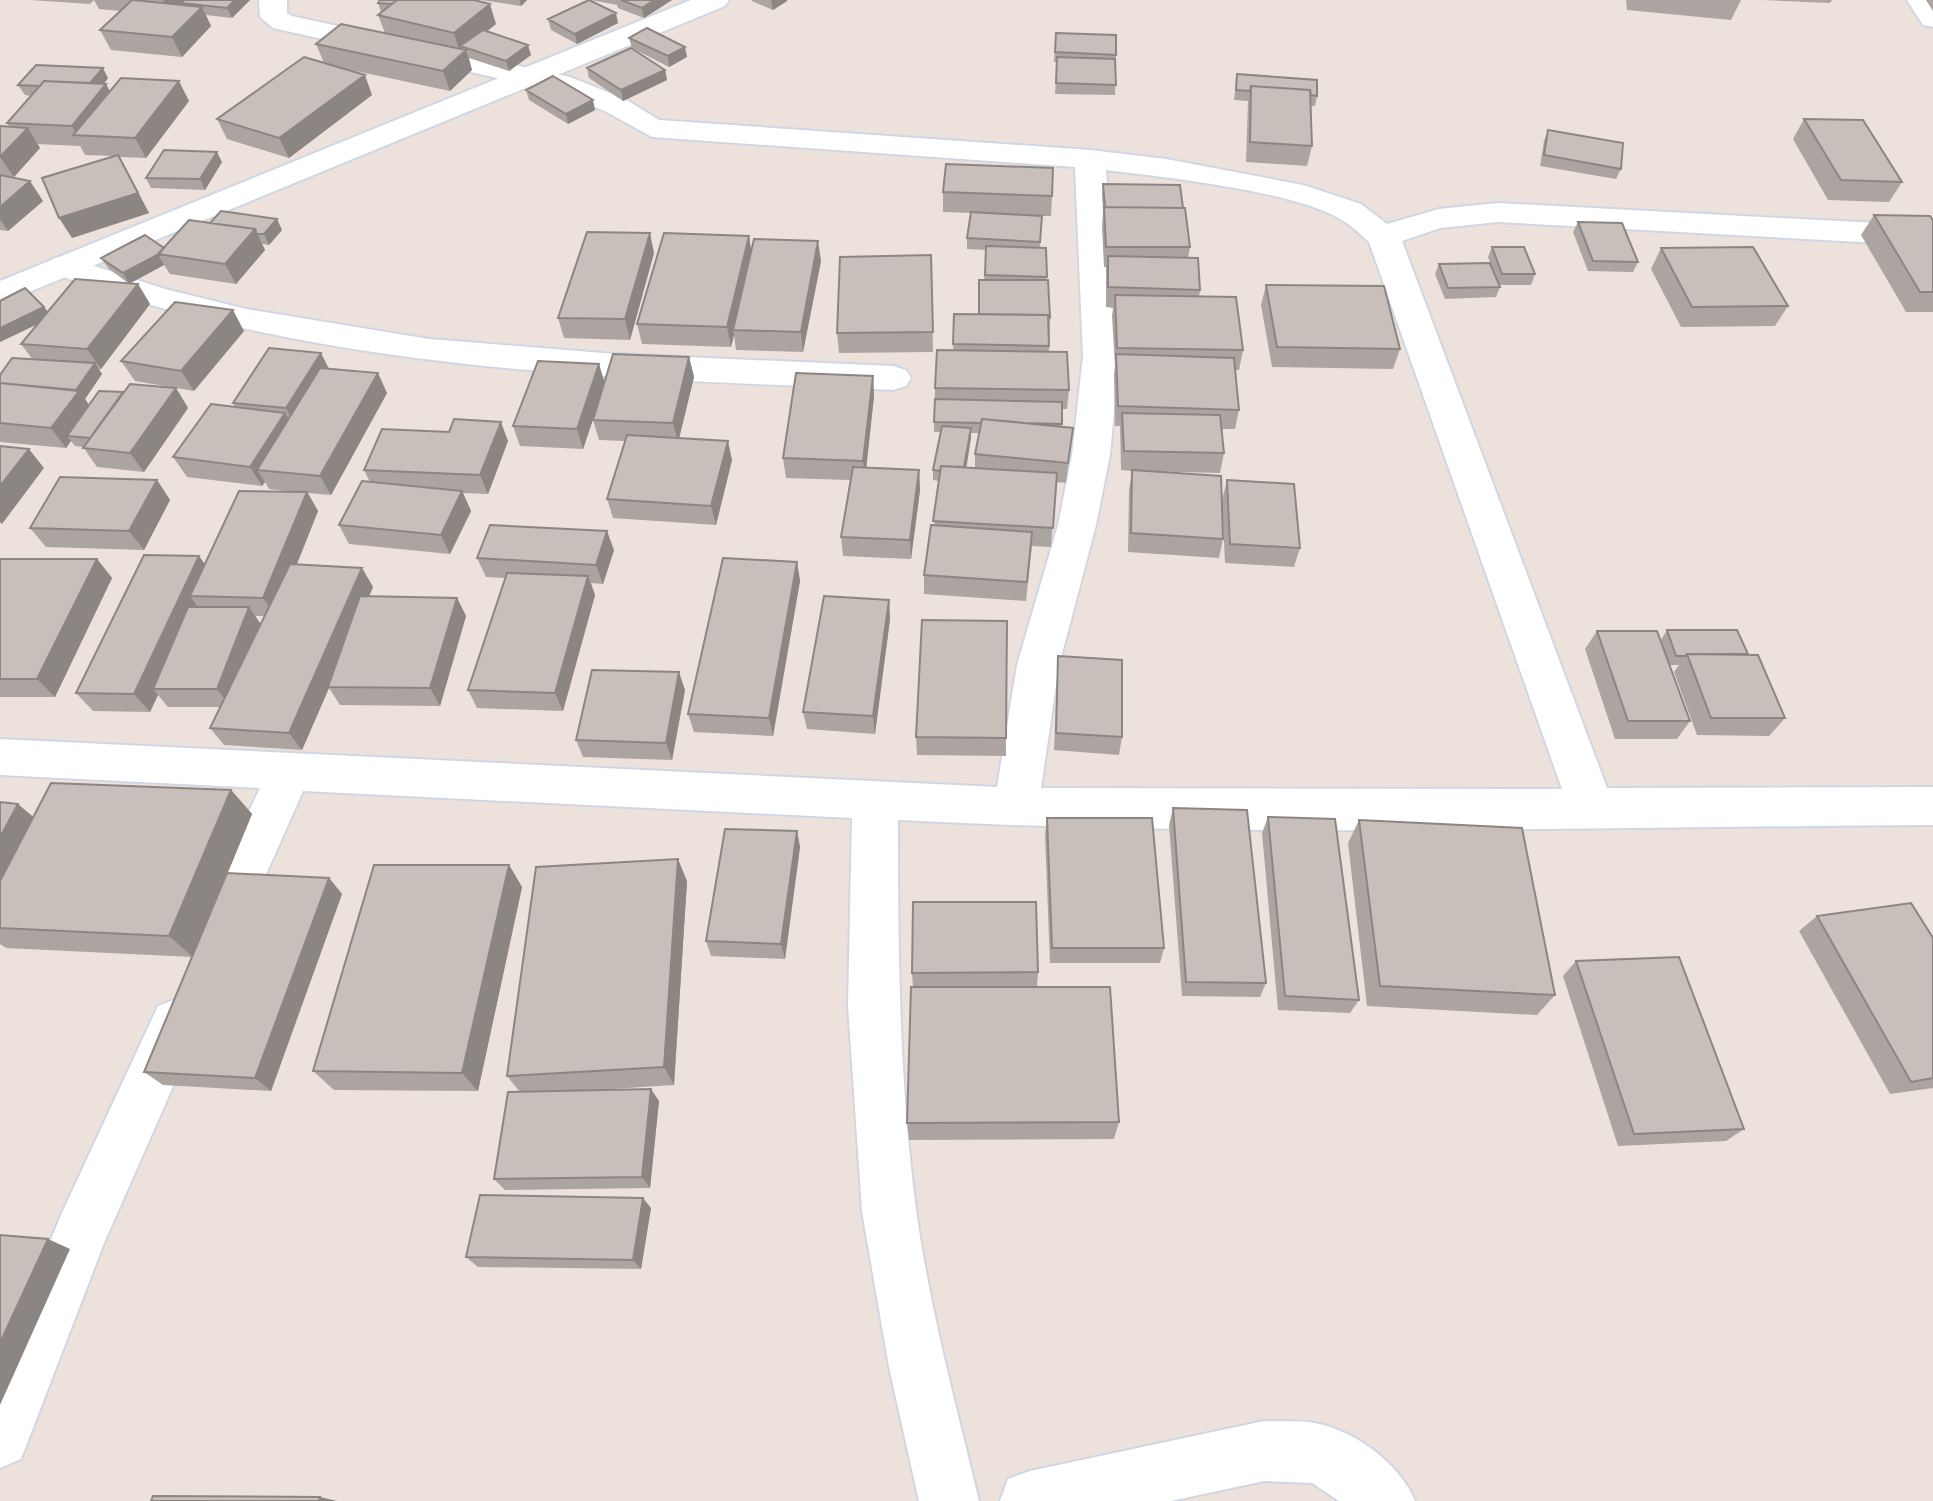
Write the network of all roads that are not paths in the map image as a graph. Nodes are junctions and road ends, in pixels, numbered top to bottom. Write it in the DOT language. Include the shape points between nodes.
graph roads {
  1 [pos="273,0"];
  2 [pos="715,0"];
  3 [pos="1921,0"];
  4 [pos="1933,19"];
  5 [pos="524,78"];
  6 [pos="1090,159"];
  7 [pos="1933,236"];
  8 [pos="1384,237"];
  9 [pos="64,266"];
  10 [pos="0,293"];
  11 [pos="893,378"];
  12 [pos="0,757"];
  13 [pos="289,773"];
  14 [pos="875,800"];
  15 [pos="1591,806"];
  16 [pos="1933,806"];
  17 [pos="1016,807"];
  18 [pos="0,1438"];
  19 [pos="949,1501"];
  20 [pos="1030,1501"];
  21 [pos="1385,1501"];
  1 -- 5 [label="street" via="274,17 283,22"];
  2 -- 5 [label="street"];
  3 -- 4 [label="street"];
  5 -- 6 [label="street" via="583,91 652,128"];
  5 -- 9 [label="street"];
  6 -- 8 [label="street" via="1292,192 1350,211"];
  6 -- 17 [label="street" via="1101,356 1091,455 1038,665"];
  7 -- 8 [label="street" via="1732,222 1468,214 1408,225"];
  8 -- 15 [label="street"];
  9 -- 10 [label="street"];
  9 -- 11 [label="street" via="157,298 414,348"];
  12 -- 13 [label="street"];
  13 -- 14 [label="street"];
  13 -- 18 [label="street" via="80,1234"];
  14 -- 17 [label="street"];
  14 -- 19 [label="street" via="873,1005 889,1211"];
  15 -- 16 [label="street"];
  15 -- 17 [label="street"];
  20 -- 21 [label="street" via="1264,1451 1316,1453 1350,1470"];
}
